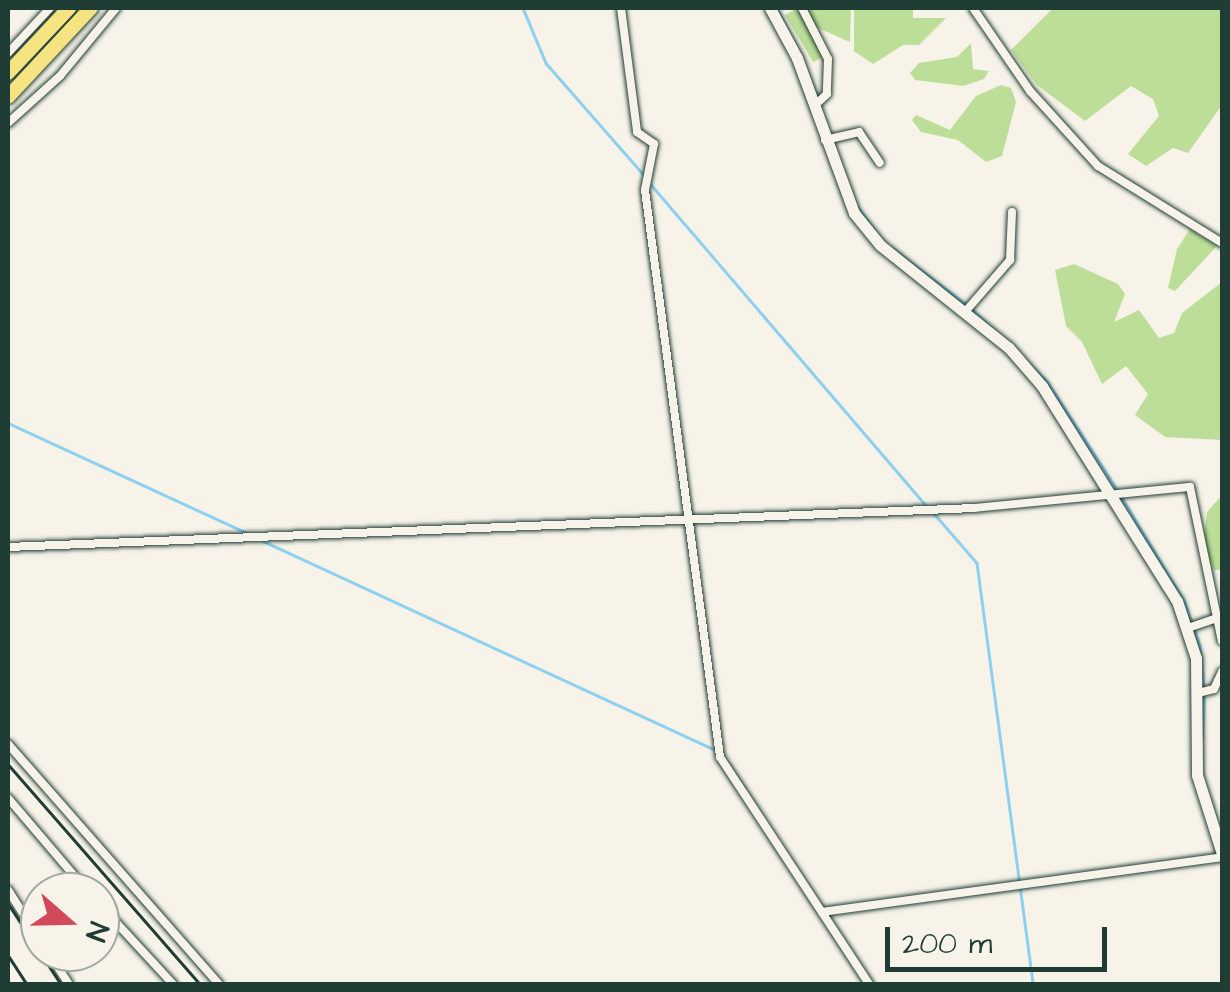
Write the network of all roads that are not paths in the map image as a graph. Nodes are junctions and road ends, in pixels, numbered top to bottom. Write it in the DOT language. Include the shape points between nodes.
graph roads {
  1 [pos="50,8"];
  2 [pos="69,8"];
  3 [pos="91,8"];
  4 [pos="116,8"];
  5 [pos="620,8"];
  6 [pos="787,8"];
  7 [pos="802,8"];
  8 [pos="973,8"];
  9 [pos="773,11"];
  10 [pos="8,53"];
  11 [pos="8,73"];
  12 [pos="8,98"];
  13 [pos="814,106"];
  14 [pos="8,123"];
  15 [pos="825,140"];
  16 [pos="880,163"];
  17 [pos="1012,212"];
  18 [pos="1222,243"];
  19 [pos="964,312"];
  20 [pos="1112,496"];
  21 [pos="687,520"];
  22 [pos="8,546"];
  23 [pos="1219,617"];
  24 [pos="1188,628"];
  25 [pos="1222,641"];
  26 [pos="1222,672"];
  27 [pos="1198,692"];
  28 [pos="8,744"];
  29 [pos="8,798"];
  30 [pos="1222,856"];
  31 [pos="71,872"];
  32 [pos="822,912"];
  33 [pos="120,927"];
  34 [pos="173,984"];
  35 [pos="219,984"];
  36 [pos="869,984"];
  1 -- 10 [label="street"];
  2 -- 11 [label="highway"];
  3 -- 12 [label="highway"];
  4 -- 14 [label="street" via="60,76"];
  5 -- 21 [label="street" via="637,132 654,144 645,190"];
  6 -- 9 [label="street"];
  7 -- 13 [label="street" via="828,59 827,94"];
  8 -- 18 [label="street" via="1030,90 1098,166"];
  9 -- 13 [label="street"];
  13 -- 15 [label="street"];
  15 -- 16 [label="street" via="859,132"];
  15 -- 19 [label="street" via="844,194 867,230"];
  17 -- 19 [label="street" via="1010,260"];
  19 -- 20 [label="street" via="1042,386"];
  20 -- 21 [label="street"];
  20 -- 23 [label="street" via="1190,487"];
  20 -- 24 [label="street"];
  21 -- 22 [label="street"];
  21 -- 32 [label="street" via="719,756"];
  23 -- 24 [label="street"];
  23 -- 25 [label="street"];
  24 -- 27 [label="street"];
  26 -- 27 [label="street" via="1214,689"];
  27 -- 30 [label="street" via="1197,775"];
  28 -- 35 [label="street"];
  29 -- 31 [label="street"];
  30 -- 32 [label="street"];
  32 -- 36 [label="street"];
  33 -- 34 [label="street"];
}
